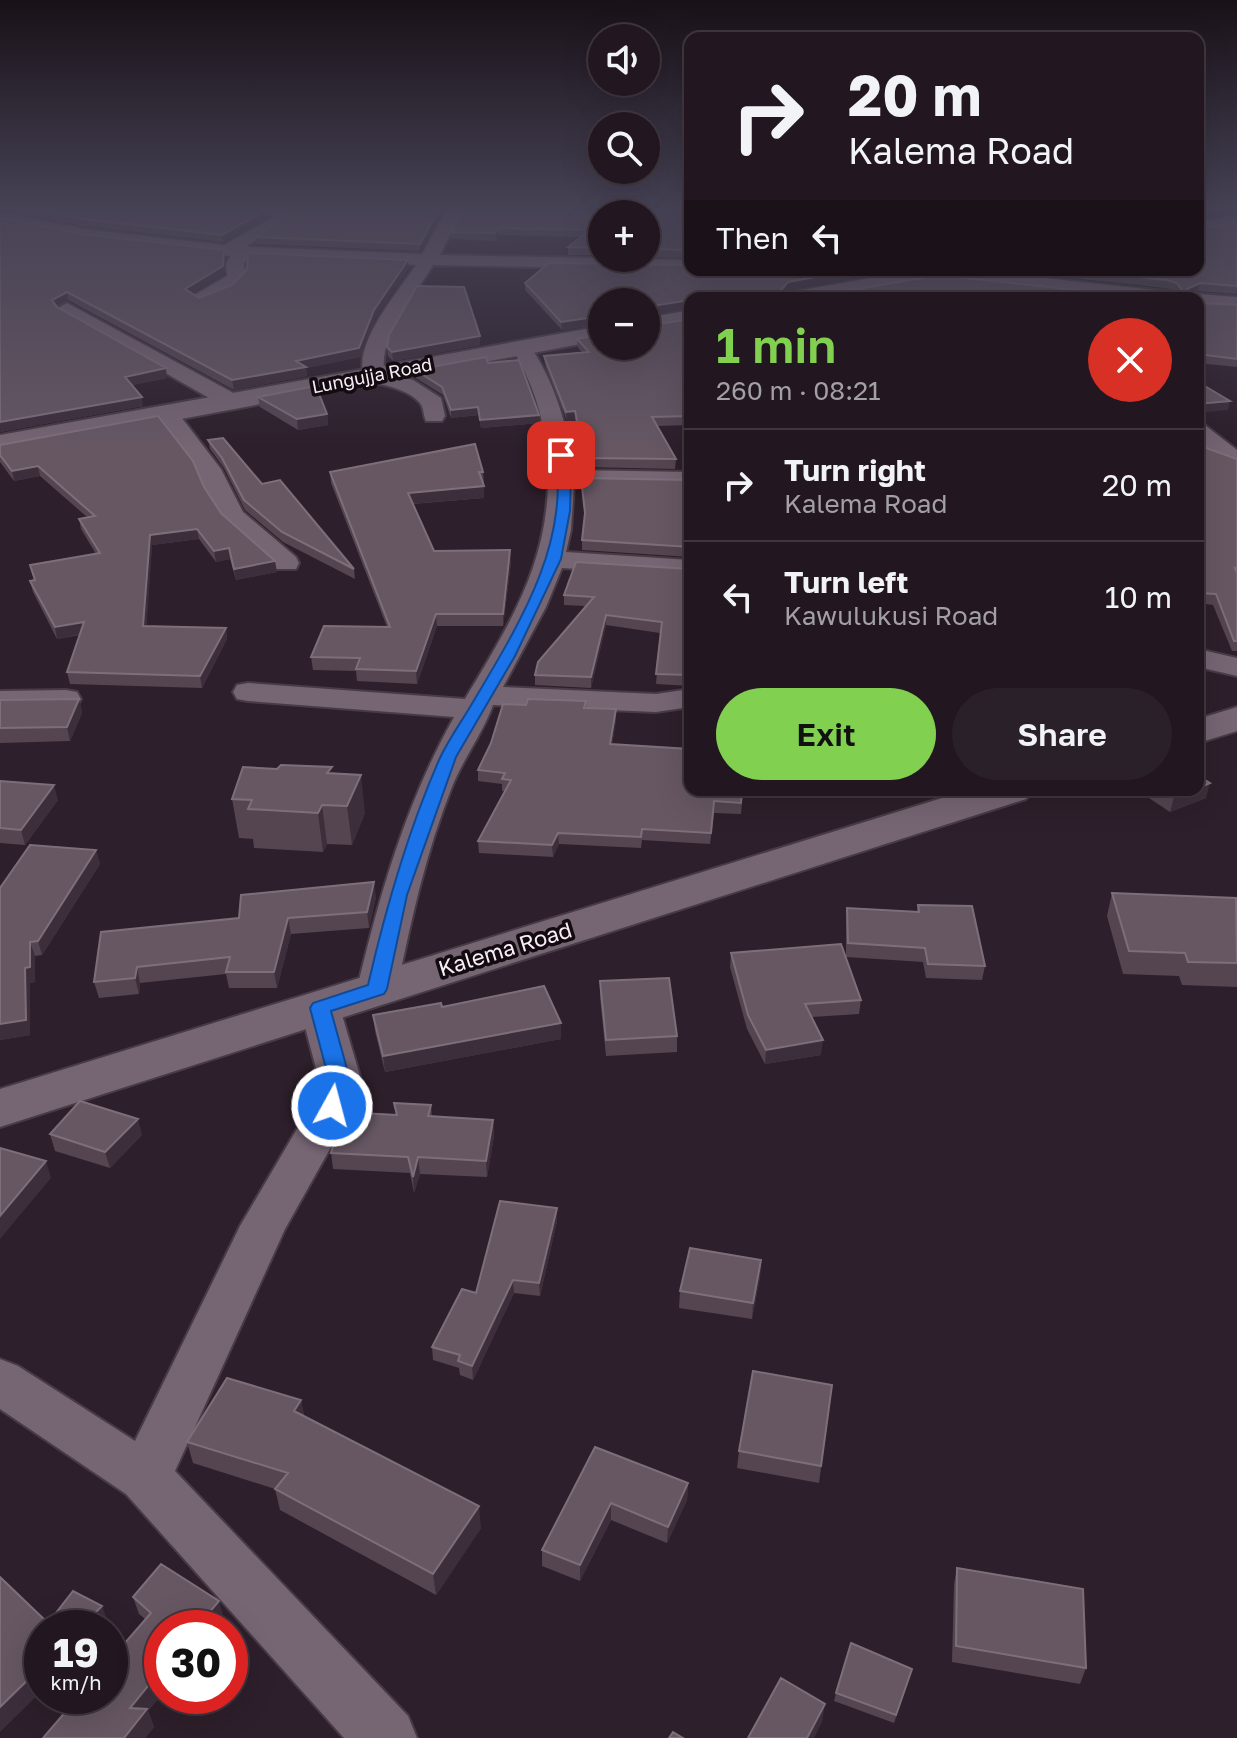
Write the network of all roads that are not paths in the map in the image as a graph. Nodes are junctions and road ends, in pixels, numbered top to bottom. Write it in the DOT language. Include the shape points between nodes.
graph roads {
  1 [pos="223,288"];
  2 [pos="410,288"];
  3 [pos="853,288"];
  4 [pos="1081,288"];
  5 [pos="830,292"];
  6 [pos="1114,292"];
  7 [pos="199,298"];
  8 [pos="1204,301"];
  9 [pos="1237,304"];
  10 [pos="67,309"];
  11 [pos="684,319"];
  12 [pos="660,323"];
  13 [pos="588,335"];
  14 [pos="521,347"];
  15 [pos="374,376"];
  16 [pos="233,402"];
  17 [pos="167,414"];
  18 [pos="434,416"];
  19 [pos="1204,436"];
  20 [pos="1,442"];
  21 [pos="1237,459"];
  22 [pos="565,477"];
  23 [pos="684,479"];
  24 [pos="554,559"];
  25 [pos="286,563"];
  26 [pos="684,568"];
  27 [pos="1204,659"];
  28 [pos="1237,667"];
  29 [pos="248,692"];
  30 [pos="68,699"];
  31 [pos="684,699"];
  32 [pos="0,700"];
  33 [pos="481,702"];
  34 [pos="1237,719"];
  35 [pos="1204,729"];
  36 [pos="992,796"];
  37 [pos="377,989"];
  38 [pos="320,1008"];
  39 [pos="0,1108"];
  40 [pos="0,1381"];
  41 [pos="145,1477"];
  42 [pos="386,1738"];
  1 -- 7 [label="street"];
  2 -- 15 [label="street" via="379,337 371,365"];
  3 -- 5 [label="street"];
  4 -- 6 [label="street"];
  8 -- 9 [label="street"];
  10 -- 16 [label="street"];
  11 -- 12 [label="street"];
  13 -- 14 [label="street, Lungujja Road"];
  14 -- 15 [label="street, Lungujja Road"];
  14 -- 22 [label="street" via="552,410"];
  15 -- 16 [label="street, Lungujja Road"];
  15 -- 18 [label="street" via="399,380 421,393 433,403"];
  16 -- 17 [label="street, Lungujja Road"];
  17 -- 20 [label="street, Lungujja Road"];
  17 -- 25 [label="street" via="209,469 234,517"];
  19 -- 21 [label="street"];
  22 -- 23 [label="street"];
  22 -- 24 [label="street"];
  24 -- 26 [label="street"];
  24 -- 33 [label="street"];
  27 -- 28 [label="street"];
  29 -- 33 [label="street"];
  30 -- 32 [label="street"];
  31 -- 33 [label="street"];
  33 -- 37 [label="street" via="448,757 418,838 398,895"];
  34 -- 35 [label="street"];
  36 -- 37 [label="street, Kalema Road"];
  37 -- 38 [label="street, Kalema Road"];
  38 -- 39 [label="street, Kalema Road"];
  38 -- 41 [label="street" via="339,1076 332,1106 263,1226"];
  40 -- 41 [label="street"];
  41 -- 42 [label="street"];
}
